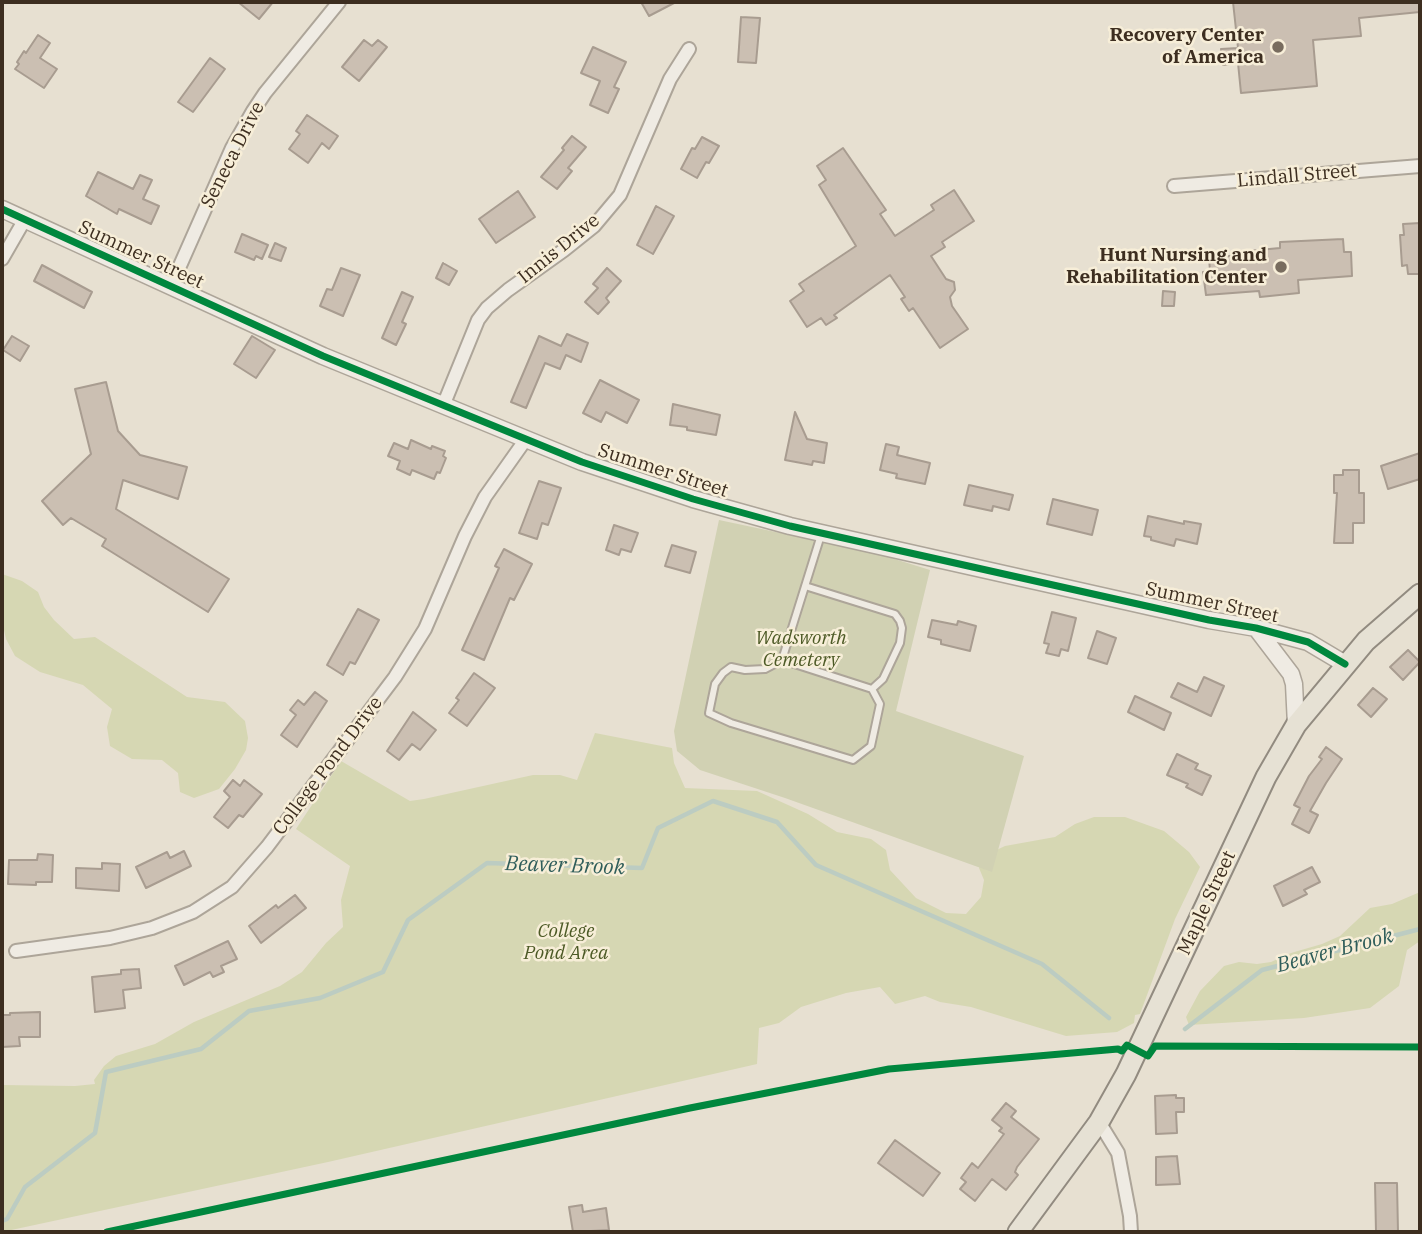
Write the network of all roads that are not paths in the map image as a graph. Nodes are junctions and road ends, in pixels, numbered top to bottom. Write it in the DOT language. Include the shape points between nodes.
graph roads {
  1 [pos="339,2"];
  2 [pos="689,49"];
  3 [pos="1420,166"];
  4 [pos="1174,186"];
  5 [pos="2,209"];
  6 [pos="24,219"];
  7 [pos="2,260"];
  8 [pos="172,286"];
  9 [pos="443,406"];
  10 [pos="526,439"];
  11 [pos="822,533"];
  12 [pos="805,586"];
  13 [pos="1420,594"];
  14 [pos="1256,628"];
  15 [pos="782,660"];
  16 [pos="1345,664"];
  17 [pos="872,690"];
  18 [pos="1296,725"];
  19 [pos="16,951"];
  20 [pos="1099,1122"];
  21 [pos="1018,1232"];
  22 [pos="1131,1232"];
  1 -- 8 [label="street, Seneca Drive" via="265,93 246,124"];
  2 -- 9 [label="street, Innis Drive" via="670,79 620,195 594,226 487,308"];
  3 -- 4 [label="street, Lindall Street"];
  5 -- 6 [label="street, Summer Street"];
  6 -- 7 [label="street"];
  6 -- 8 [label="street, Summer Street"];
  8 -- 9 [label="street, Summer Street"];
  9 -- 10 [label="street, Summer Street"];
  10 -- 11 [label="street, Summer Street" via="693,499"];
  10 -- 19 [label="street, College Pond Drive" via="474,516 429,621 402,667 232,887 193,912 152,928"];
  11 -- 12 [label="lane"];
  11 -- 14 [label="street, Summer Street"];
  12 -- 15 [label="lane"];
  12 -- 17 [label="lane" via="895,614 900,621 900,643 883,679"];
  13 -- 16 [label="main road, Maple Street"];
  14 -- 16 [label="street, Summer Street" via="1308,642"];
  14 -- 18 [label="street, Summer Street" via="1291,674"];
  15 -- 17 [label="lane"];
  15 -- 17 [label="lane" via="765,669 731,667 715,684 709,713 853,760 871,746 880,704"];
  16 -- 18 [label="main road, Maple Street"];
  18 -- 20 [label="main road, Maple Street" via="1266,777"];
  20 -- 21 [label="main road, Maple Street"];
  20 -- 22 [label="street" via="1118,1153"];
}
